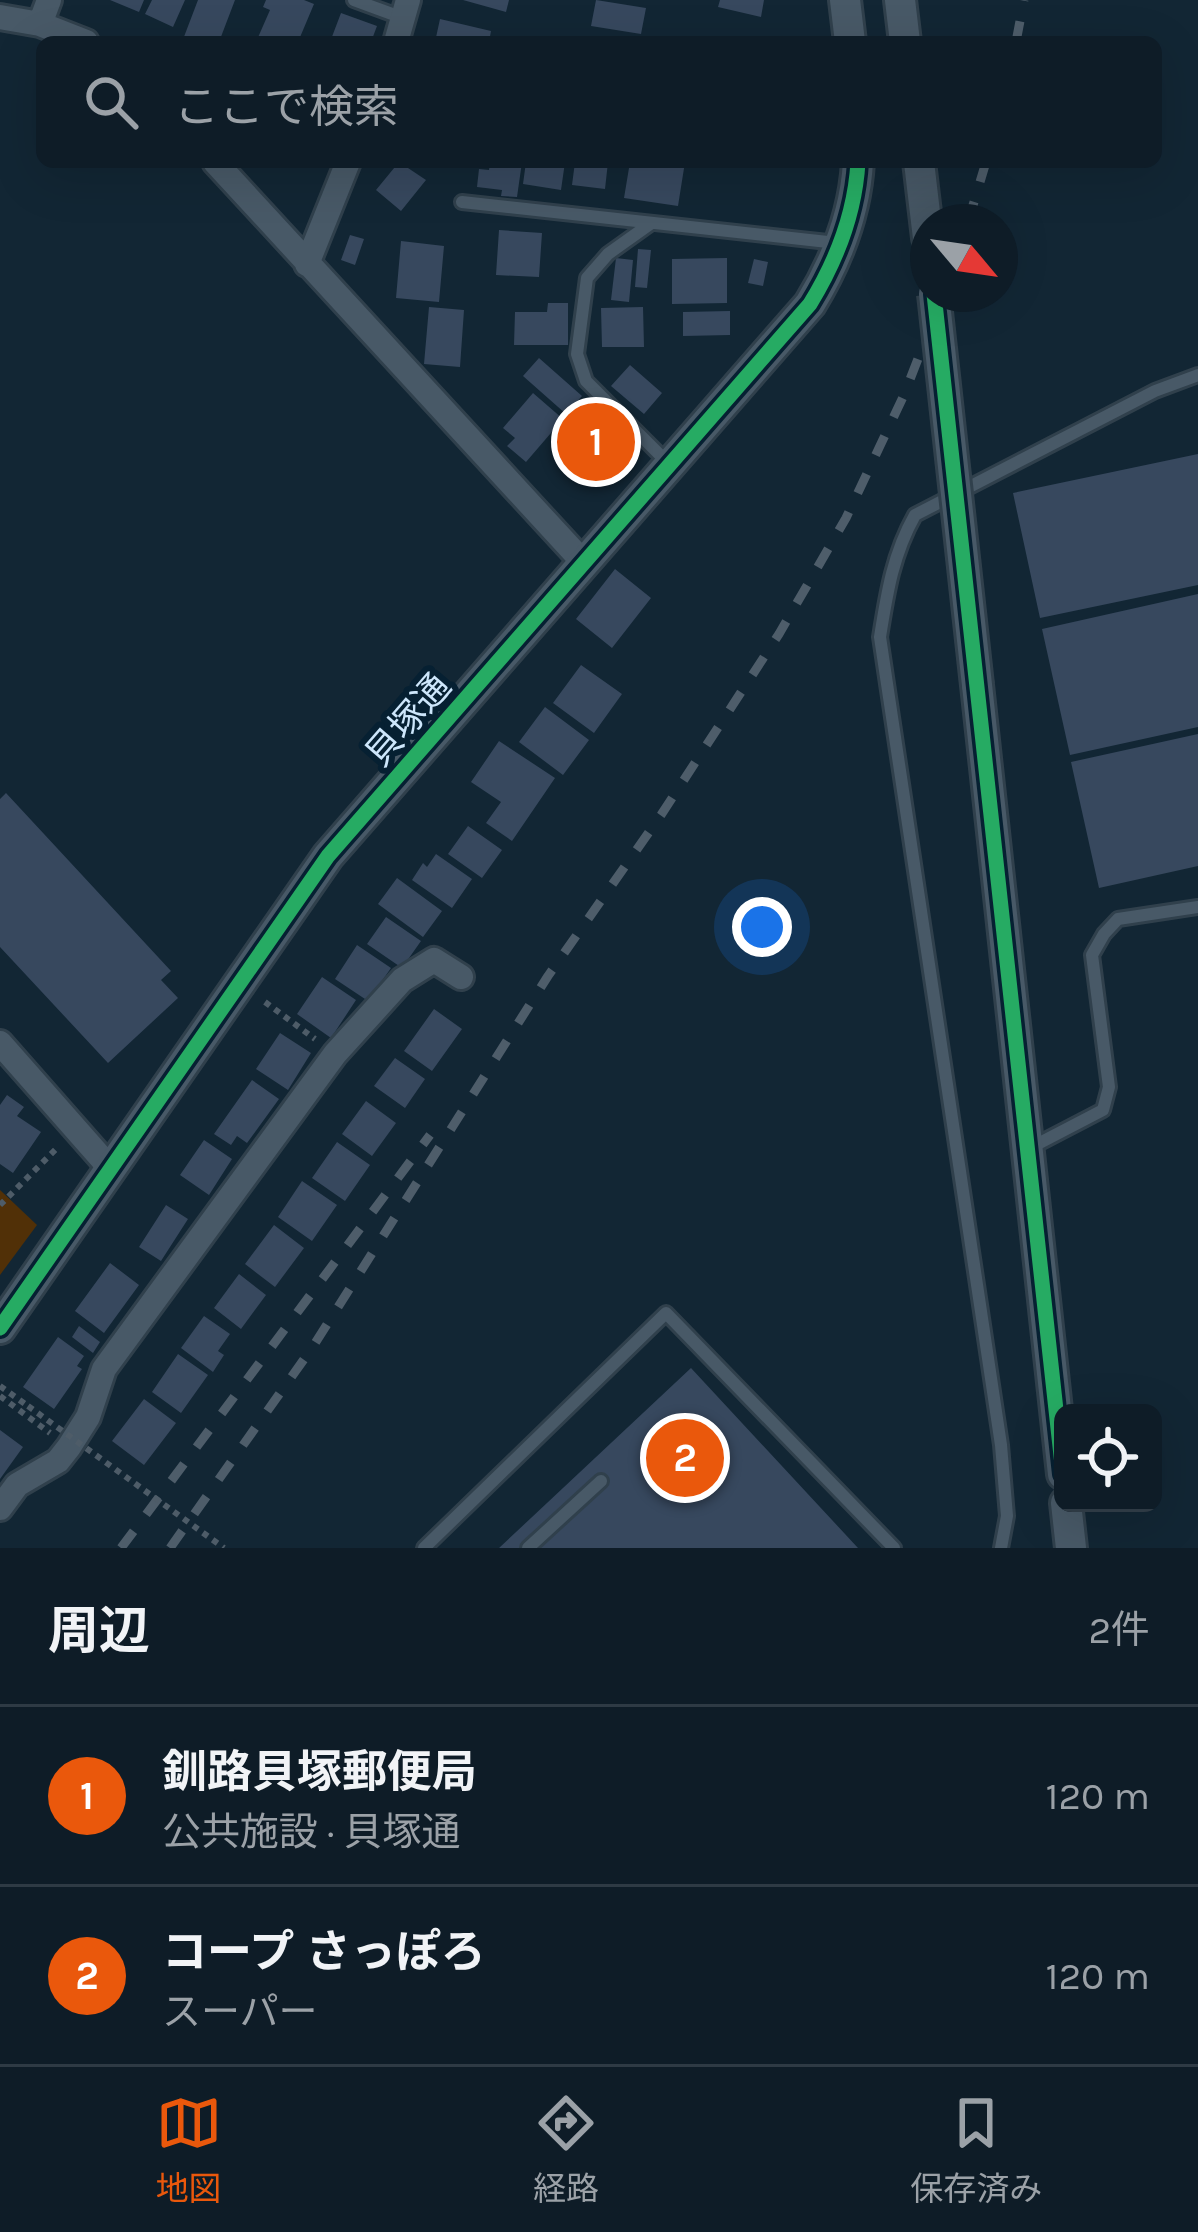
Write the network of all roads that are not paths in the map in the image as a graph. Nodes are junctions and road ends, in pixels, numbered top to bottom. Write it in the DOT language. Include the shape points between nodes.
graph roads {
  1 [pos="354,0"];
  2 [pos="845,0"];
  3 [pos="900,0"];
  4 [pos="44,12"];
  5 [pos="0,17"];
  6 [pos="402,20"];
  7 [pos="78,36"];
  8 [pos="849,36"];
  9 [pos="904,36"];
  10 [pos="220,168"];
  11 [pos="346,168"];
  12 [pos="858,168"];
  13 [pos="921,168"];
  14 [pos="462,202"];
  15 [pos="924,204"];
  16 [pos="651,223"];
  17 [pos="842,243"];
  18 [pos="307,264"];
  19 [pos="936,312"];
  20 [pos="1198,375"];
  21 [pos="671,465"];
  22 [pos="585,564"];
  23 [pos="1198,907"];
  24 [pos="460,977"];
  25 [pos="0,1043"];
  26 [pos="1029,1148"];
  27 [pos="110,1168"];
  28 [pos="0,1328"];
  29 [pos="1056,1404"];
  30 [pos="601,1481"];
  31 [pos="0,1508"];
  32 [pos="1067,1512"];
  33 [pos="424,1548"];
  34 [pos="528,1548"];
  35 [pos="894,1548"];
  36 [pos="1001,1548"];
  37 [pos="1071,1548"];
  1 -- 6 [label="lane"];
  2 -- 8 [label="street"];
  3 -- 9 [label="street"];
  4 -- 5 [label="street"];
  4 -- 7 [label="street"];
  10 -- 18 [label="street"];
  11 -- 18 [label="street"];
  12 -- 17 [label="street, 貝塚通"];
  13 -- 15 [label="street"];
  14 -- 16 [label="lane"];
  16 -- 17 [label="lane"];
  16 -- 21 [label="lane" via="587,278 577,354 586,381"];
  17 -- 21 [label="street, 貝塚通" via="810,304"];
  18 -- 22 [label="street"];
  19 -- 26 [label="street, bridge"];
  20 -- 36 [label="lane" via="915,515 889,578 880,637 1001,1445"];
  21 -- 22 [label="street, 貝塚通"];
  22 -- 27 [label="street, 貝塚通" via="328,856"];
  23 -- 26 [label="lane" via="1118,920 1104,934 1092,956 1109,1087 1103,1110"];
  24 -- 31 [label="street" via="434,961 402,980 334,1054 104,1369 69,1447"];
  25 -- 27 [label="street"];
  26 -- 29 [label="street"];
  27 -- 28 [label="street, 貝塚通"];
  30 -- 34 [label="lane"];
  32 -- 37 [label="street"];
  33 -- 35 [label="lane" via="666,1313"];
}
